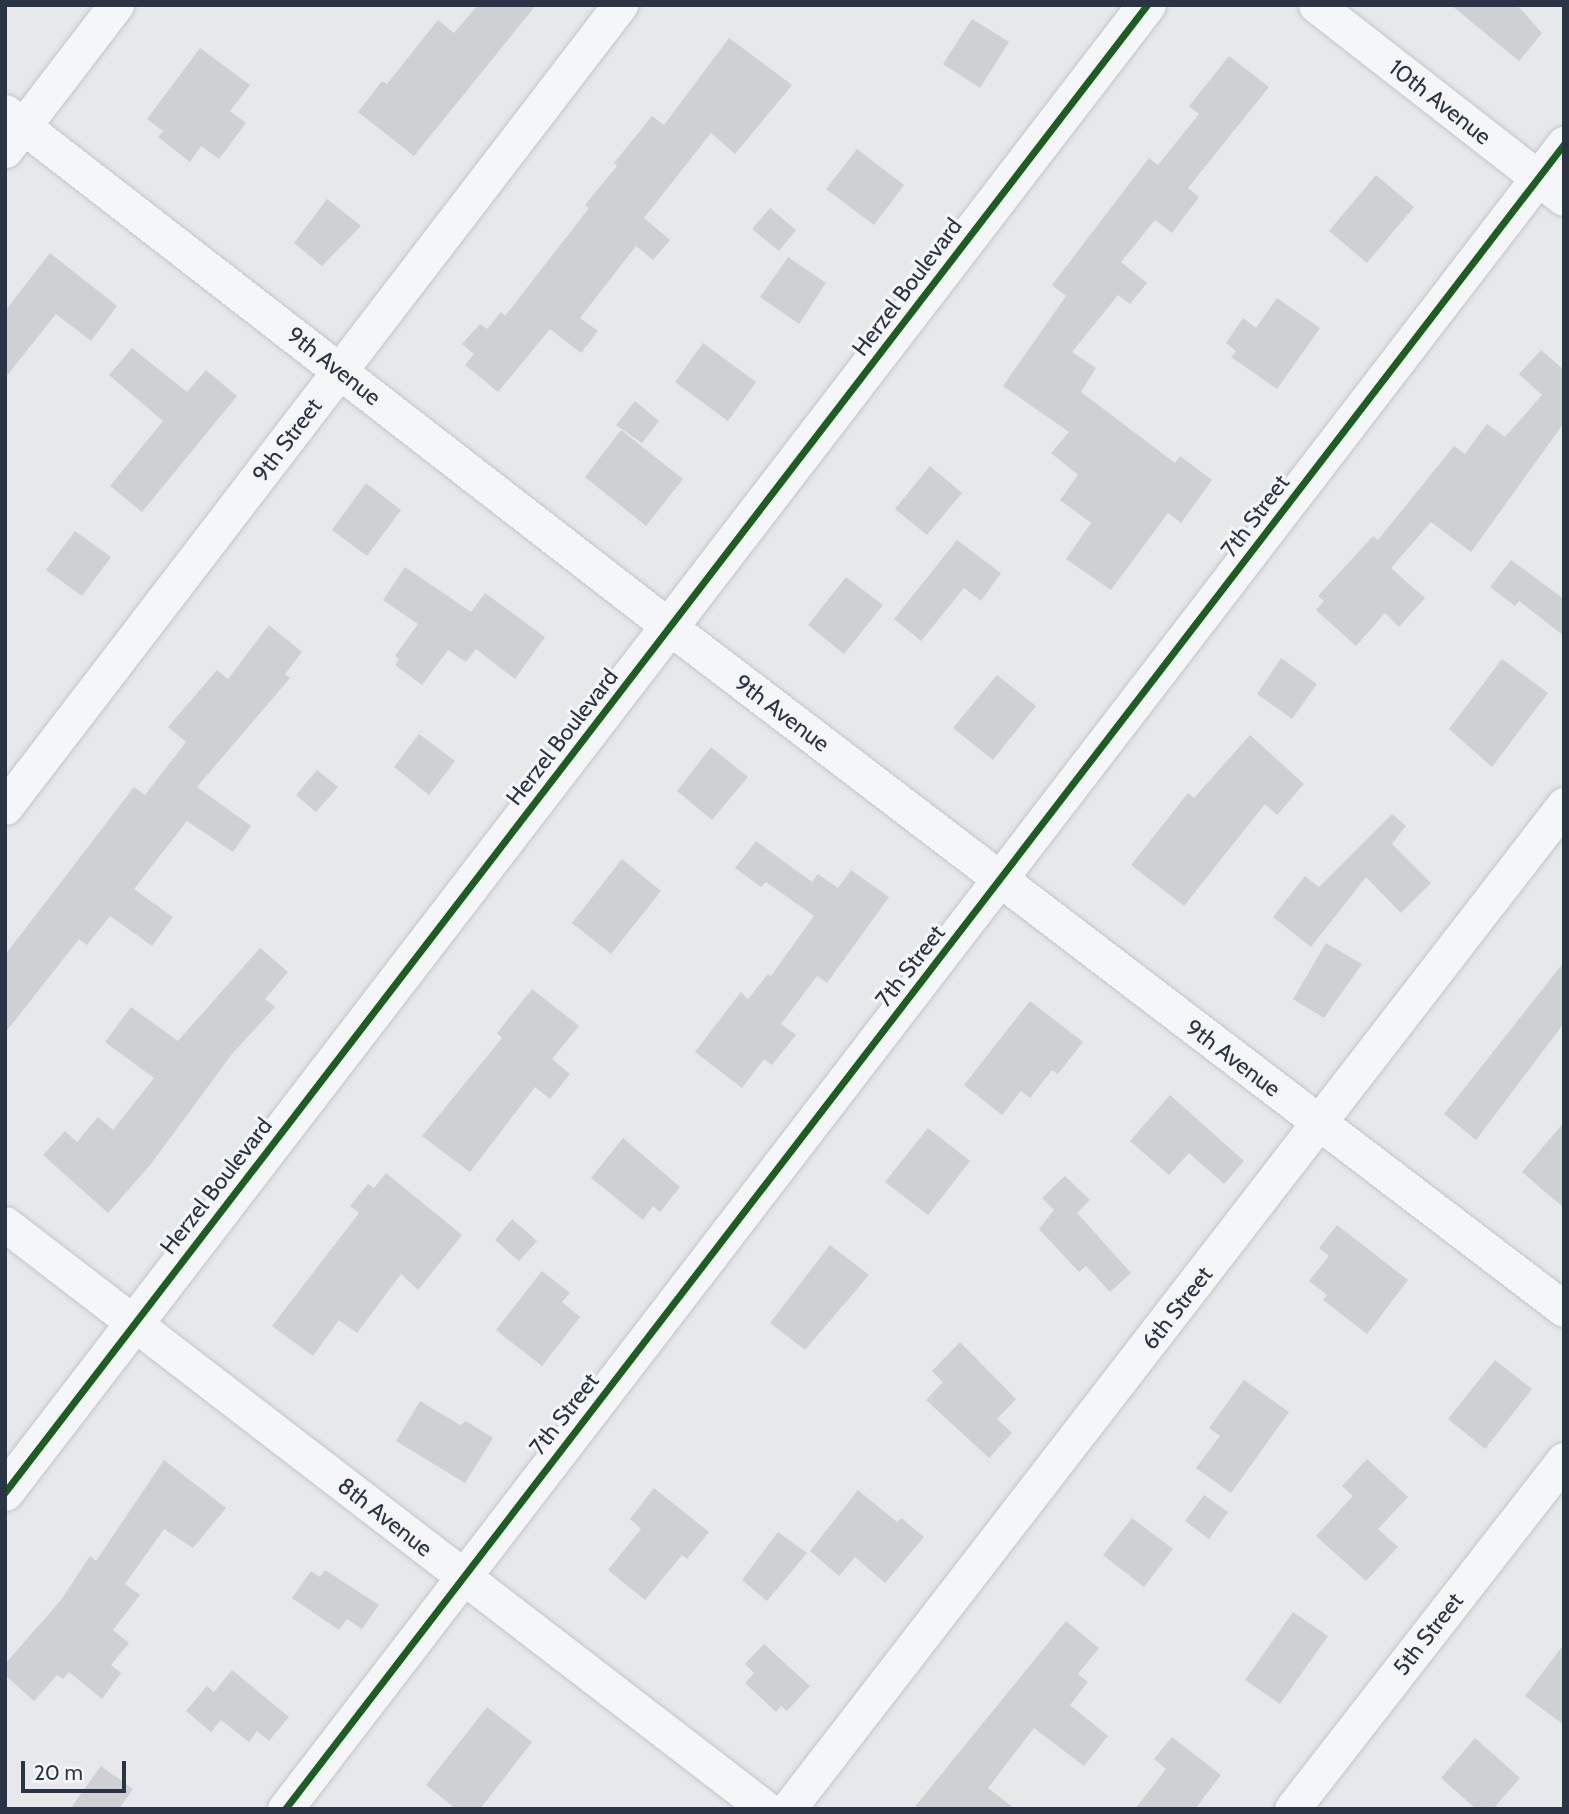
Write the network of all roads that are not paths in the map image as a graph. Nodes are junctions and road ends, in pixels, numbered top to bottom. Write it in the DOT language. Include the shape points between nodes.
graph roads {
  1 [pos="116,5"];
  2 [pos="621,5"];
  3 [pos="1147,5"];
  4 [pos="1315,5"];
  5 [pos="11,130"];
  6 [pos="1564,144"];
  7 [pos="1551,188"];
  8 [pos="340,371"];
  9 [pos="671,628"];
  10 [pos="1564,805"];
  11 [pos="5,807"];
  12 [pos="1001,880"];
  13 [pos="1320,1124"];
  14 [pos="5,1224"];
  15 [pos="1564,1308"];
  16 [pos="134,1323"];
  17 [pos="1564,1460"];
  18 [pos="5,1492"];
  19 [pos="463,1576"];
  20 [pos="285,1809"];
  21 [pos="766,1809"];
  22 [pos="788,1809"];
  23 [pos="1292,1809"];
  1 -- 5 [label="street"];
  2 -- 8 [label="street, 9th Street"];
  3 -- 9 [label="street, Herzel Boulevard"];
  4 -- 7 [label="street, 10th Avenue"];
  5 -- 8 [label="street, 9th Avenue"];
  6 -- 7 [label="street, 7th Street"];
  7 -- 12 [label="street, 7th Street"];
  8 -- 9 [label="street, 9th Avenue"];
  8 -- 11 [label="street, 9th Street"];
  9 -- 12 [label="street, 9th Avenue"];
  9 -- 16 [label="street, Herzel Boulevard"];
  10 -- 13 [label="street, 6th Street"];
  12 -- 13 [label="street, 9th Avenue"];
  12 -- 19 [label="street, 7th Street"];
  13 -- 15 [label="street, 9th Avenue"];
  13 -- 22 [label="street, 6th Street"];
  14 -- 16 [label="street, 8th Avenue"];
  16 -- 18 [label="street, Herzel Boulevard"];
  16 -- 19 [label="street, 8th Avenue"];
  17 -- 23 [label="street, 5th Street"];
  19 -- 20 [label="street, 7th Street"];
  19 -- 21 [label="street, 8th Avenue"];
}
